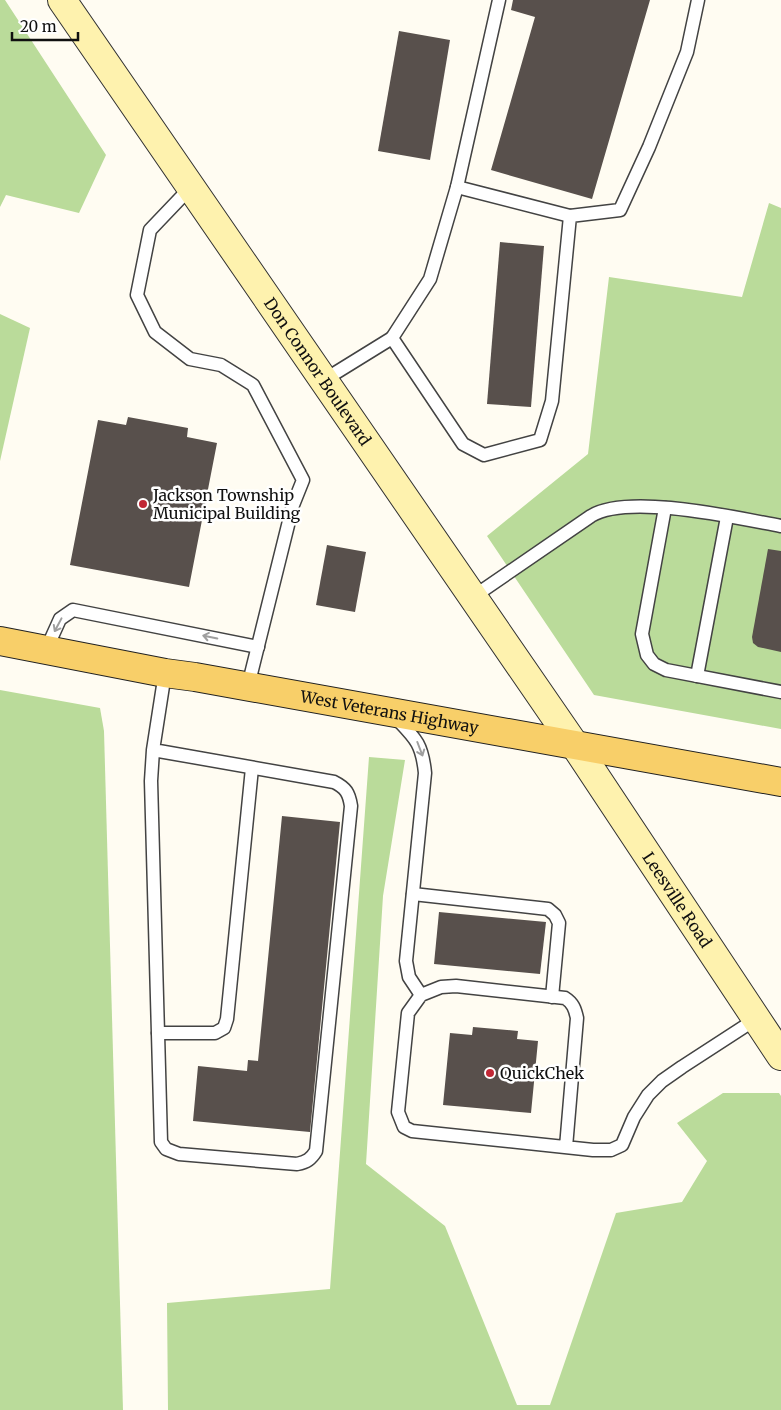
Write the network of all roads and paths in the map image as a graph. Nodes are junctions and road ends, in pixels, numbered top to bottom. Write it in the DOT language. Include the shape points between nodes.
graph roads {
  1 [pos="62,0"];
  2 [pos="498,0"];
  3 [pos="698,0"];
  4 [pos="191,187"];
  5 [pos="457,187"];
  6 [pos="570,216"];
  7 [pos="392,338"];
  8 [pos="324,380"];
  9 [pos="665,508"];
  10 [pos="726,517"];
  11 [pos="781,526"];
  12 [pos="473,597"];
  13 [pos="0,641"];
  14 [pos="258,648"];
  15 [pos="46,650"];
  16 [pos="164,673"];
  17 [pos="697,676"];
  18 [pos="248,686"];
  19 [pos="781,692"];
  20 [pos="390,711"];
  21 [pos="574,744"];
  22 [pos="153,750"];
  23 [pos="252,768"];
  24 [pos="781,782"];
  25 [pos="413,894"];
  26 [pos="421,996"];
  27 [pos="552,997"];
  28 [pos="756,1018"];
  29 [pos="158,1032"];
  30 [pos="781,1056"];
  31 [pos="566,1147"];
  1 -- 4 [label="street, Don Connor Boulevard"];
  2 -- 5 [label="lane"];
  3 -- 6 [label="lane" via="687,52 620,210"];
  4 -- 8 [label="street, Don Connor Boulevard"];
  4 -- 14 [label="lane" via="150,230 137,295 155,332 190,359 221,365 253,384 302,480"];
  5 -- 6 [label="lane"];
  5 -- 7 [label="lane" via="430,279"];
  6 -- 7 [label="lane" via="552,401 540,440 484,454 463,444"];
  7 -- 8 [label="lane"];
  8 -- 12 [label="street, Don Connor Boulevard"];
  9 -- 10 [label="lane"];
  9 -- 12 [label="lane" via="621,506 598,511"];
  9 -- 17 [label="lane" via="642,634 644,646 654,664 666,670"];
  10 -- 11 [label="lane"];
  10 -- 17 [label="lane"];
  12 -- 21 [label="street, Don Connor Boulevard"];
  13 -- 15 [label="main road, West Veterans Highway"];
  14 -- 15 [label="lane, one-way" via="74,610 60,619"];
  14 -- 18 [label="lane"];
  15 -- 16 [label="main road, West Veterans Highway"];
  16 -- 18 [label="main road, West Veterans Highway"];
  16 -- 22 [label="lane"];
  17 -- 19 [label="lane"];
  18 -- 20 [label="main road, West Veterans Highway"];
  20 -- 21 [label="main road, West Veterans Highway"];
  20 -- 25 [label="lane, one-way" via="416,738 424,759"];
  21 -- 24 [label="main road, West Veterans Highway"];
  21 -- 28 [label="street, Leesville Road"];
  22 -- 23 [label="lane"];
  22 -- 29 [label="lane" via="150,781"];
  23 -- 29 [label="lane" via="224,1028 215,1033"];
  23 -- 29 [label="lane" via="334,782 344,787 351,806 316,1151 312,1158 297,1164 179,1154 166,1149 161,1142"];
  25 -- 26 [label="lane" via="406,961 409,977"];
  25 -- 27 [label="lane" via="548,909 558,923"];
  26 -- 27 [label="lane" via="441,987 456,986"];
  26 -- 31 [label="lane" via="408,1013 398,1112 404,1128 412,1132"];
  27 -- 31 [label="lane" via="571,1002 577,1018"];
  28 -- 30 [label="street, Leesville Road"];
  28 -- 31 [label="lane" via="682,1067 648,1095 622,1145 611,1150"];
}
